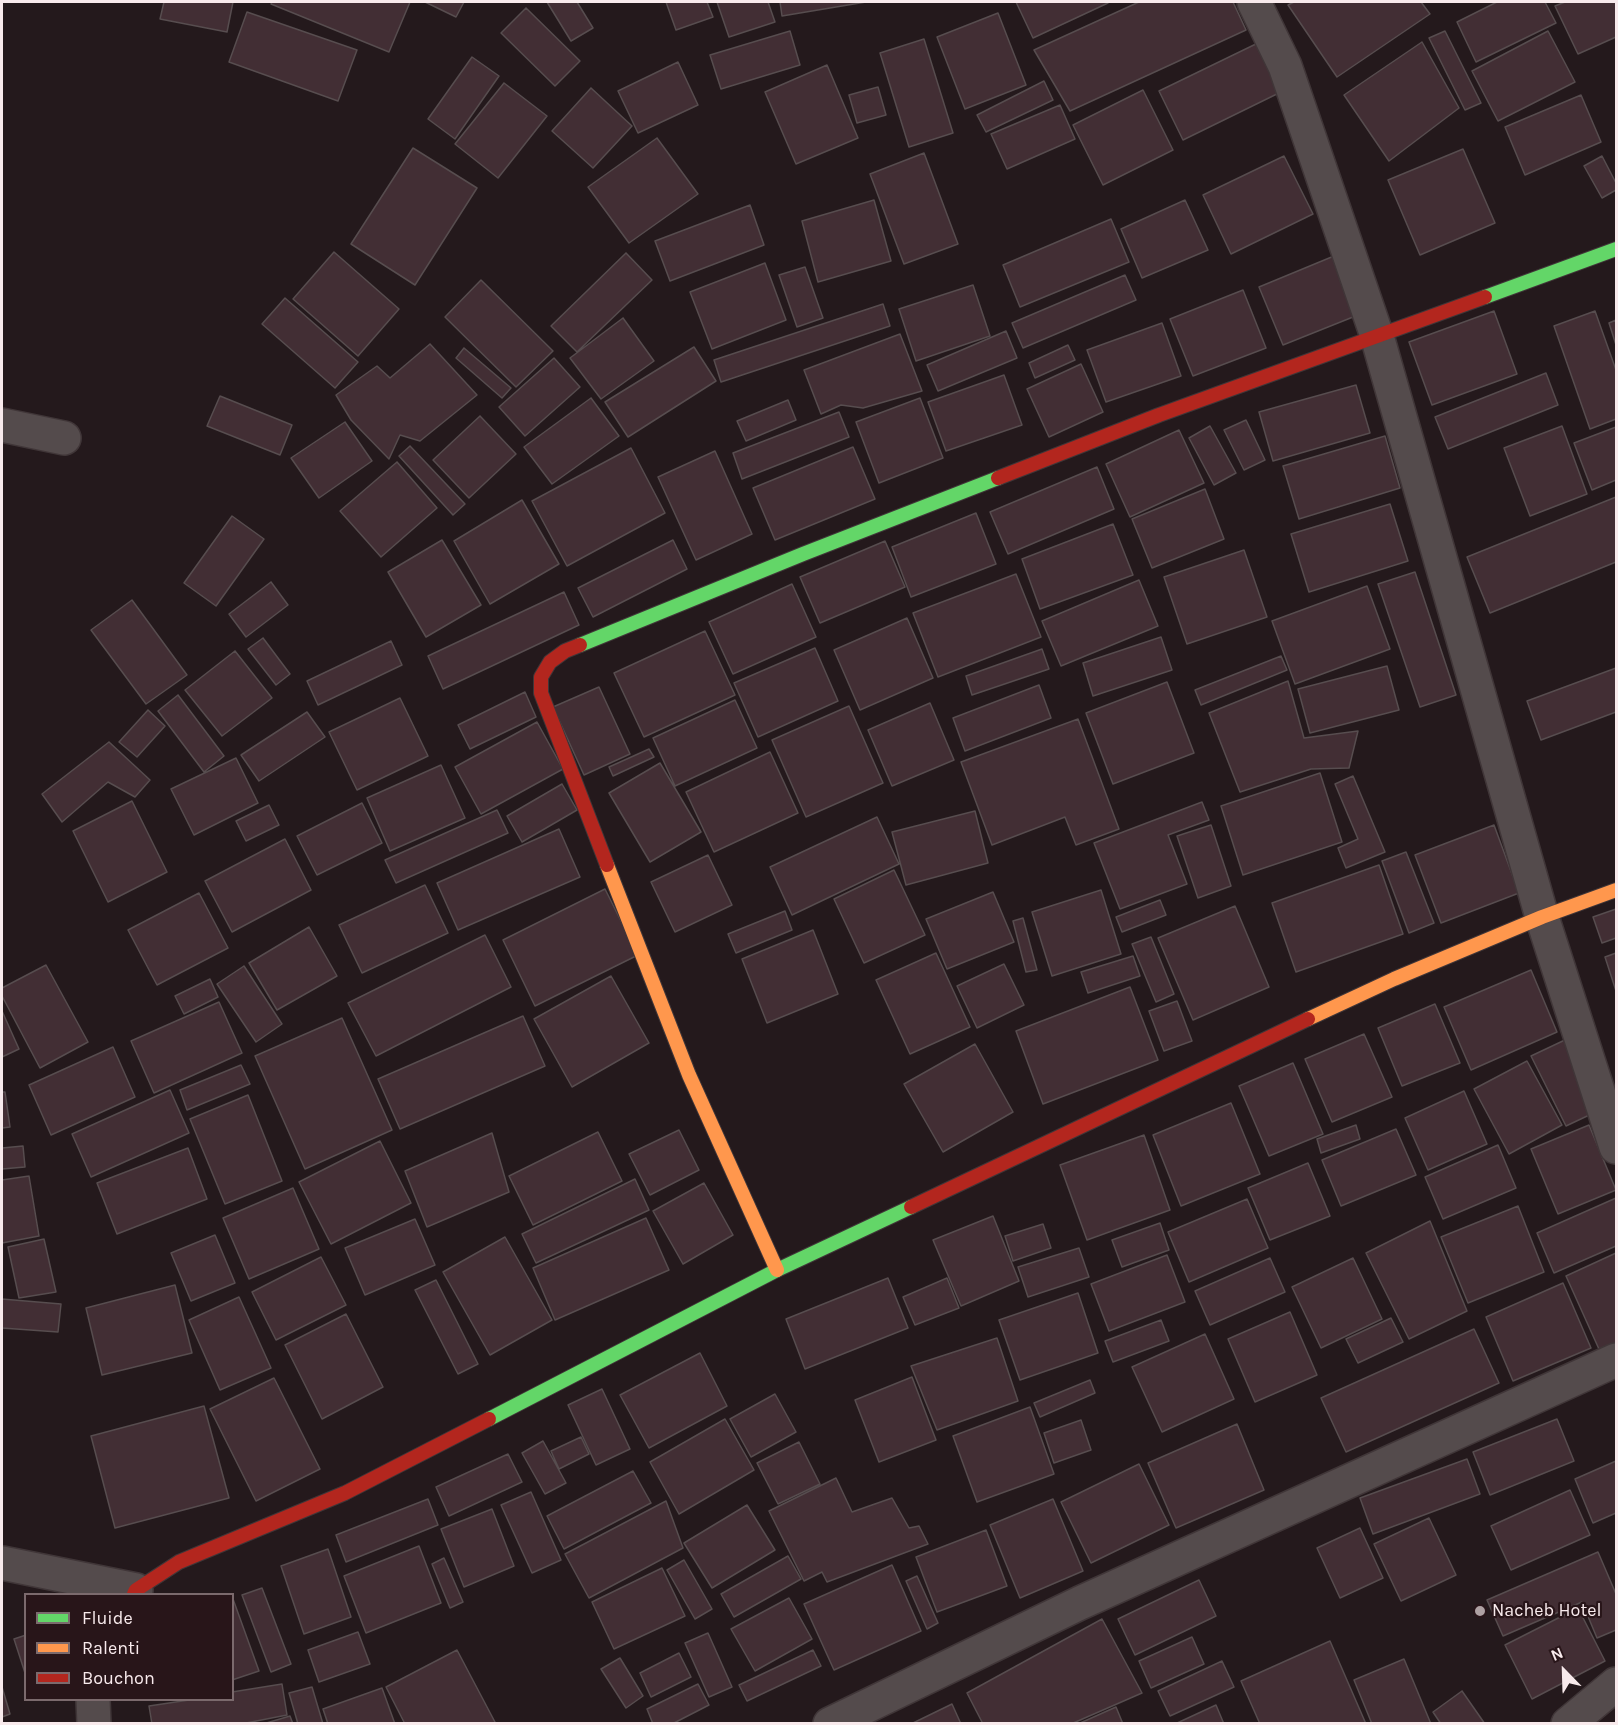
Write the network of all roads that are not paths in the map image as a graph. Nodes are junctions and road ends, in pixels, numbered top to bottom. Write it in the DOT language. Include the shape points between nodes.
graph roads {
  1 [pos="1254,2"];
  2 [pos="1617,249"];
  3 [pos="1377,336"];
  4 [pos="2,425"];
  5 [pos="64,438"];
  6 [pos="1617,890"];
  7 [pos="1542,917"];
  8 [pos="1617,1147"];
  9 [pos="777,1270"];
  10 [pos="1617,1360"];
  11 [pos="2,1563"];
  12 [pos="135,1592"];
  13 [pos="1617,1684"];
  14 [pos="93,1701"];
  15 [pos="94,1724"];
  16 [pos="830,1724"];
  17 [pos="1568,1724"];
  1 -- 3 [label="street" via="1285,66"];
  2 -- 3 [label="street"];
  3 -- 7 [label="street"];
  3 -- 9 [label="street" via="1148,419 803,554 565,651 550,662 541,677 541,693 689,1075"];
  4 -- 5 [label="street"];
  6 -- 7 [label="street"];
  7 -- 8 [label="street"];
  7 -- 9 [label="street" via="1394,979"];
  9 -- 12 [label="street" via="345,1493 178,1562"];
  10 -- 16 [label="street" via="1080,1604"];
  11 -- 12 [label="street"];
  13 -- 17 [label="street"];
  14 -- 15 [label="street"];
}
